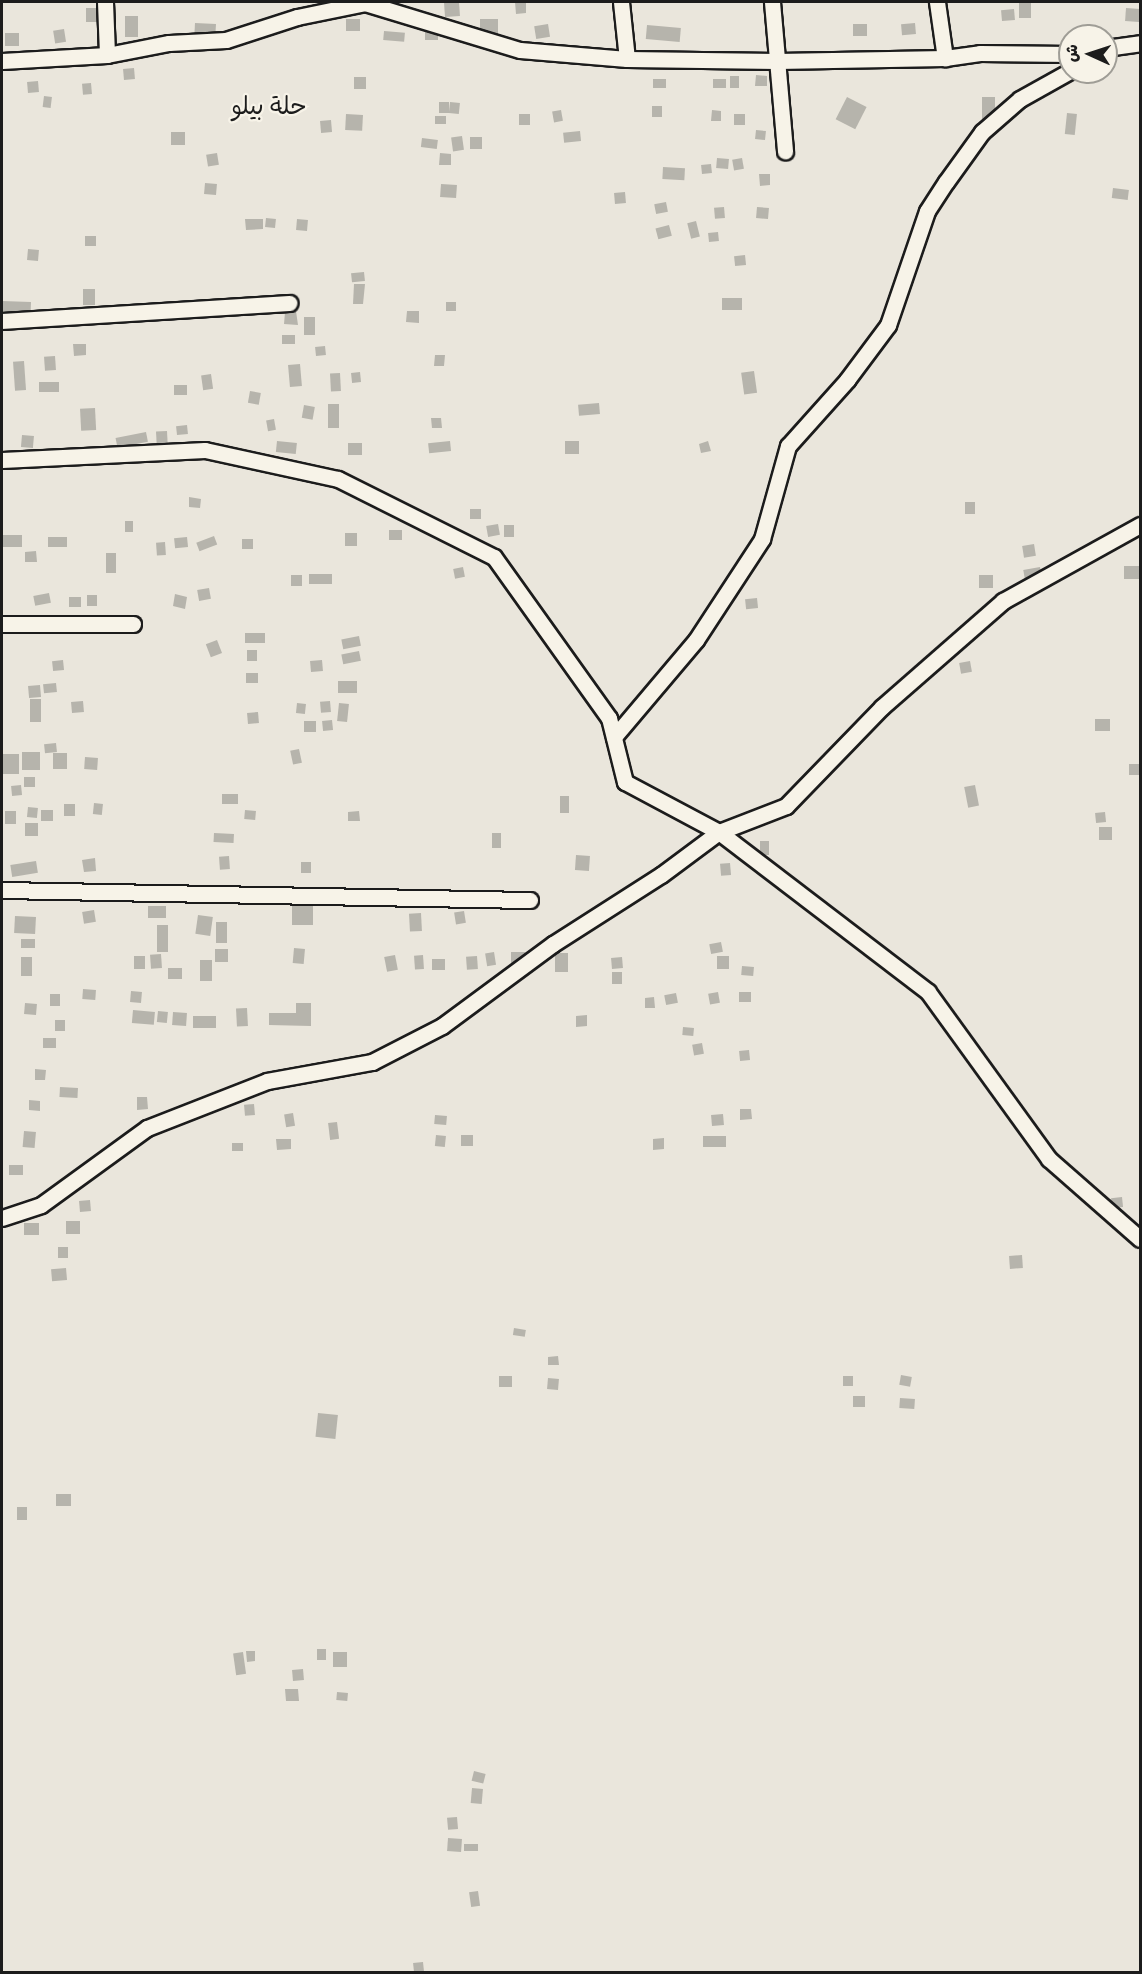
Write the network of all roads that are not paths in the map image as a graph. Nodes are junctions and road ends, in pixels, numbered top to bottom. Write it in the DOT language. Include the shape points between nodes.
graph roads {
  1 [pos="105,2"];
  2 [pos="621,2"];
  3 [pos="772,2"];
  4 [pos="937,2"];
  5 [pos="1140,43"];
  6 [pos="1118,47"];
  7 [pos="1058,54"];
  8 [pos="107,55"];
  9 [pos="945,58"];
  10 [pos="627,59"];
  11 [pos="2,61"];
  12 [pos="777,61"];
  13 [pos="1058,78"];
  14 [pos="785,151"];
  15 [pos="289,303"];
  16 [pos="2,321"];
  17 [pos="2,460"];
  18 [pos="1140,525"];
  19 [pos="2,624"];
  20 [pos="133,624"];
  21 [pos="614,737"];
  22 [pos="719,832"];
  23 [pos="2,890"];
  24 [pos="530,900"];
  25 [pos="2,1218"];
  26 [pos="1140,1239"];
  1 -- 8 [label="street"];
  2 -- 10 [label="street"];
  3 -- 12 [label="street"];
  4 -- 9 [label="street"];
  5 -- 6 [label="street"];
  7 -- 9 [label="street" via="980,53"];
  8 -- 10 [label="street" via="169,43 226,40 297,17 365,3 520,50"];
  8 -- 11 [label="street"];
  9 -- 12 [label="street"];
  10 -- 12 [label="street"];
  12 -- 14 [label="street"];
  13 -- 21 [label="street" via="1020,99 982,132 946,182 927,211 888,325 847,380 788,446 762,539 696,640"];
  15 -- 16 [label="street"];
  17 -- 21 [label="street" via="205,450 338,479 494,557 609,718"];
  18 -- 22 [label="street" via="1003,601 882,707 786,806"];
  19 -- 20 [label="street"];
  21 -- 22 [label="street" via="625,782"];
  22 -- 25 [label="street" via="661,875 553,944 442,1026 372,1062 267,1081 147,1128 41,1205"];
  22 -- 26 [label="street" via="928,992 1049,1159"];
  23 -- 24 [label="street"];
}
